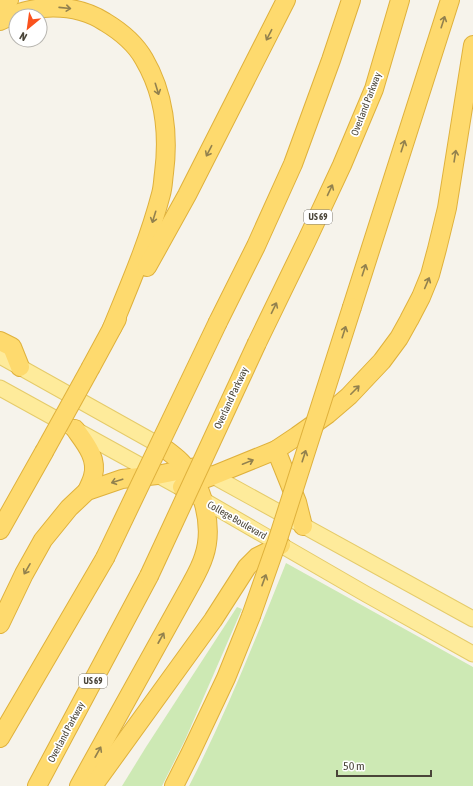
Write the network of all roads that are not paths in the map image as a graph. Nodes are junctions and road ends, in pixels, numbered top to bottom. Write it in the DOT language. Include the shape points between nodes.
graph roads {
  1 [pos="9,0"];
  2 [pos="286,0"];
  3 [pos="351,0"];
  4 [pos="400,0"];
  5 [pos="413,0"];
  6 [pos="450,0"];
  7 [pos="0,5"];
  8 [pos="0,20"];
  9 [pos="473,44"];
  10 [pos="374,89"];
  11 [pos="112,328"];
  12 [pos="0,340"];
  13 [pos="0,356"];
  14 [pos="20,367"];
  15 [pos="0,388"];
  16 [pos="75,429"];
  17 [pos="159,444"];
  18 [pos="276,450"];
  19 [pos="157,475"];
  20 [pos="194,476"];
  21 [pos="87,491"];
  22 [pos="203,500"];
  23 [pos="304,526"];
  24 [pos="0,530"];
  25 [pos="281,545"];
  26 [pos="473,619"];
  27 [pos="0,624"];
  28 [pos="473,654"];
  29 [pos="0,738"];
  30 [pos="37,786"];
  31 [pos="79,786"];
  32 [pos="93,786"];
  33 [pos="174,786"];
  1 -- 7 [label="highway"];
  2 -- 11 [label="highway, one-way" via="187,195"];
  3 -- 29 [label="highway, bridge" via="293,164 256,246 105,558"];
  4 -- 10 [label="highway, Overland Parkway / US 69"];
  5 -- 10 [label="highway"];
  33 -- 6 [label="highway, one-way, bridge" via="226,678 277,542"];
  8 -- 11 [label="highway, one-way" via="23,11 42,8 73,9 87,13 113,27 130,42 144,58 156,84 166,138 162,193 146,245"];
  18 -- 9 [label="highway, one-way" via="328,414 365,381 399,338 421,297 430,274 447,208"];
  30 -- 10 [label="highway, Overland Parkway / US 69, one-way, bridge" via="149,576 342,165"];
  11 -- 24 [label="highway, bridge"];
  12 -- 14 [label="highway" via="12,347"];
  13 -- 14 [label="main road"];
  14 -- 17 [label="main road"];
  15 -- 16 [label="main road"];
  16 -- 19 [label="main road"];
  16 -- 21 [label="highway" via="95,462 94,475"];
  17 -- 20 [label="highway"];
  20 -- 18 [label="highway, one-way"];
  18 -- 23 [label="highway"];
  19 -- 20 [label="highway"];
  19 -- 21 [label="highway, one-way" via="122,479"];
  20 -- 22 [label="highway"];
  20 -- 23 [label="main road"];
  21 -- 27 [label="highway, one-way" via="68,508 43,540"];
  22 -- 25 [label="main road, College Boulevard"];
  31 -- 22 [label="highway, one-way" via="199,568 207,539"];
  23 -- 26 [label="main road"];
  25 -- 28 [label="main road, College Boulevard"];
  25 -- 32 [label="highway" via="257,557 247,567"];
}
